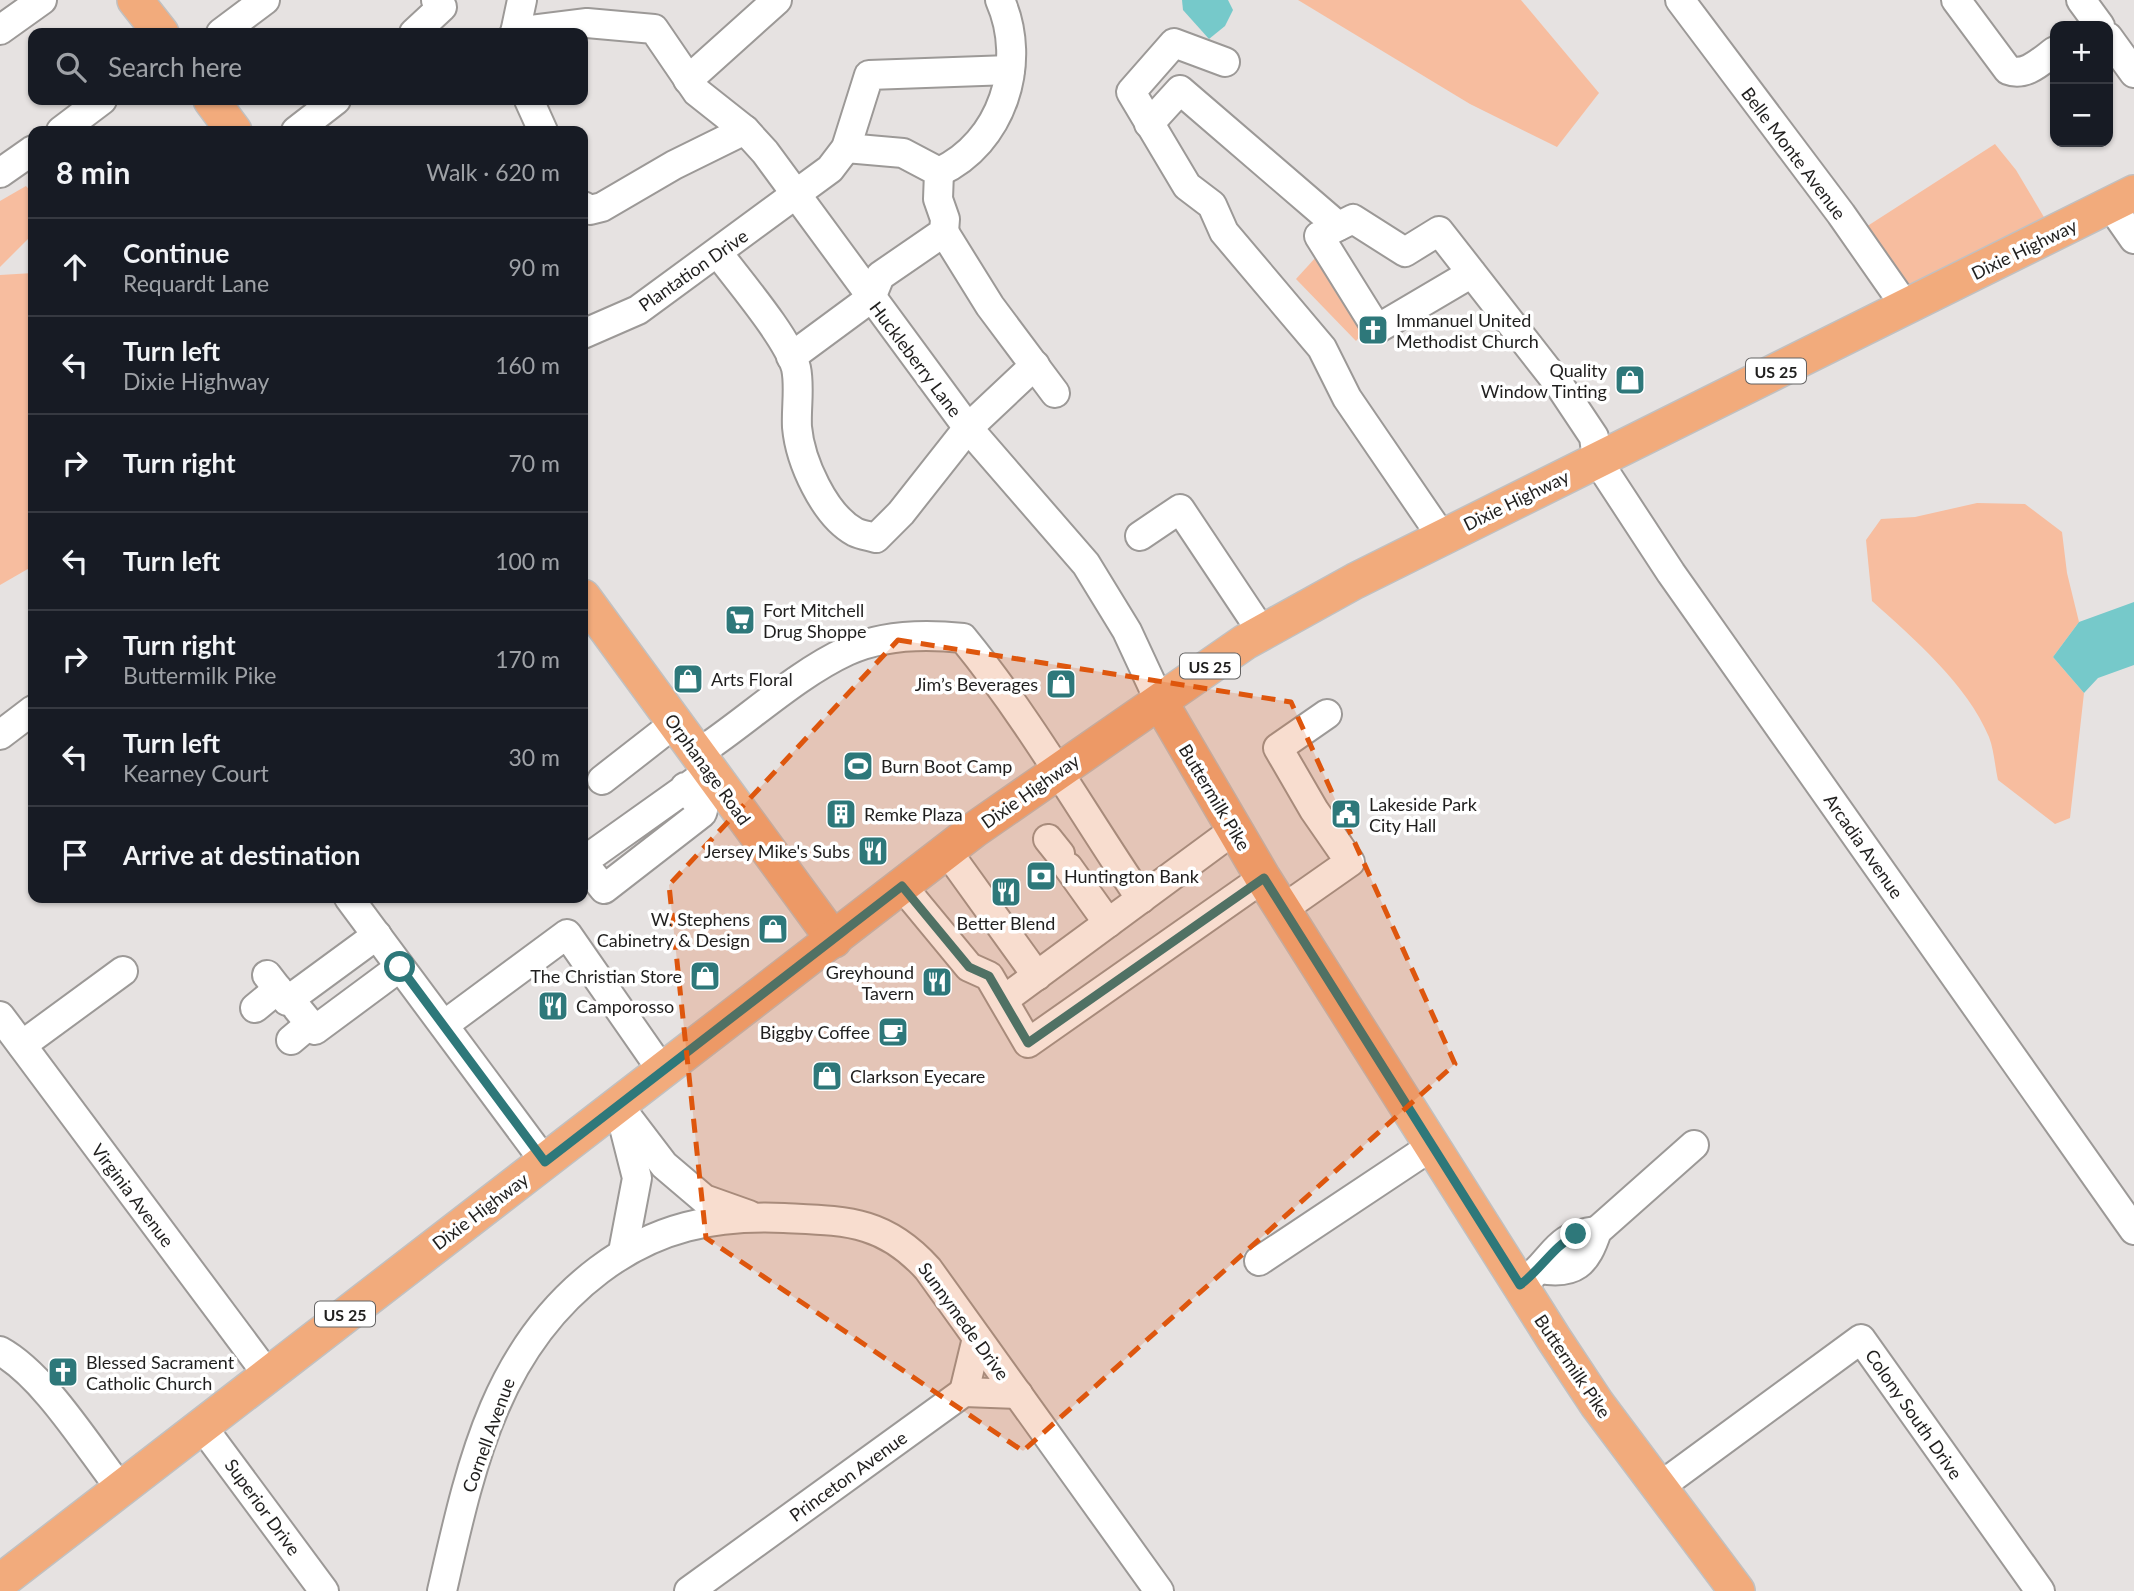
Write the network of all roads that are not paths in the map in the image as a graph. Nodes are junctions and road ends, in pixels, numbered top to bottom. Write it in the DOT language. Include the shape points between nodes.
graph roads {
  1 [pos="42,0"];
  2 [pos="135,0"];
  3 [pos="265,0"];
  4 [pos="436,0"];
  5 [pos="522,0"];
  6 [pos="777,0"];
  7 [pos="1000,0"];
  8 [pos="1680,0"];
  9 [pos="1956,0"];
  10 [pos="2081,0"];
  11 [pos="2095,21"];
  12 [pos="157,28"];
  13 [pos="228,28"];
  14 [pos="419,28"];
  15 [pos="515,28"];
  16 [pos="550,28"];
  17 [pos="0,30"];
  18 [pos="2113,45"];
  19 [pos="2050,54"];
  20 [pos="1225,62"];
  21 [pos="1010,70"];
  22 [pos="2134,73"];
  23 [pos="688,80"];
  24 [pos="95,105"];
  25 [pos="215,105"];
  26 [pos="330,105"];
  27 [pos="531,105"];
  28 [pos="1149,124"];
  29 [pos="68,126"];
  30 [pos="230,126"];
  31 [pos="302,126"];
  32 [pos="541,126"];
  33 [pos="746,131"];
  34 [pos="846,148"];
  35 [pos="28,153"];
  36 [pos="939,172"];
  37 [pos="0,173"];
  38 [pos="797,196"];
  39 [pos="2122,199"];
  40 [pos="588,209"];
  41 [pos="1338,226"];
  42 [pos="944,232"];
  43 [pos="2134,239"];
  44 [pos="718,253"];
  45 [pos="1472,273"];
  46 [pos="871,299"];
  47 [pos="1906,307"];
  48 [pos="588,332"];
  49 [pos="791,357"];
  50 [pos="1035,365"];
  51 [pos="1055,393"];
  52 [pos="968,428"];
  53 [pos="1597,460"];
  54 [pos="1140,536"];
  55 [pos="1442,537"];
  56 [pos="588,604"];
  57 [pos="1262,632"];
  58 [pos="1160,702"];
  59 [pos="28,714"];
  60 [pos="1327,714"];
  61 [pos="675,723"];
  62 [pos="0,735"];
  63 [pos="1060,770"];
  64 [pos="697,771"];
  65 [pos="602,780"];
  66 [pos="1234,830"];
  67 [pos="947,850"];
  68 [pos="1059,853"];
  69 [pos="588,861"];
  70 [pos="588,869"];
  71 [pos="1264,878"];
  72 [pos="902,886"];
  73 [pos="1141,899"];
  74 [pos="353,903"];
  75 [pos="1283,909"];
  76 [pos="1108,923"];
  77 [pos="376,935"];
  78 [pos="834,940"];
  79 [pos="400,967"];
  80 [pos="123,971"];
  81 [pos="1037,976"];
  82 [pos="1005,999"];
  83 [pos="255,1007"];
  84 [pos="288,1007"];
  85 [pos="0,1016"];
  86 [pos="444,1025"];
  87 [pos="22,1045"];
  88 [pos="663,1072"];
  89 [pos="619,1106"];
  90 [pos="1694,1145"];
  91 [pos="1432,1146"];
  92 [pos="545,1162"];
  93 [pos="755,1217"];
  94 [pos="673,1229"];
  95 [pos="2134,1230"];
  96 [pos="623,1252"];
  97 [pos="1259,1261"];
  98 [pos="1530,1277"];
  99 [pos="977,1338"];
  100 [pos="0,1351"];
  101 [pos="267,1374"];
  102 [pos="964,1392"];
  103 [pos="1018,1394"];
  104 [pos="201,1425"];
  105 [pos="120,1488"];
  106 [pos="1658,1489"];
  107 [pos="0,1582"];
  108 [pos="324,1591"];
  109 [pos="442,1591"];
  110 [pos="689,1591"];
  111 [pos="1159,1591"];
  112 [pos="1737,1591"];
  113 [pos="2040,1591"];
  1 -- 17 [label="street"];
  2 -- 12 [label="main road"];
  3 -- 13 [label="street"];
  4 -- 14 [label="street" via="442,7"];
  5 -- 15 [label="street"];
  6 -- 23 [label="street"];
  7 -- 21 [label="street" via="1009,26"];
  8 -- 47 [label="street, Belle Monte Avenue"];
  9 -- 19 [label="street" via="2008,70 2025,71"];
  10 -- 11 [label="street"];
  16 -- 23 [label="street, Huckleberry Lane" via="587,23 654,29"];
  18 -- 22 [label="street"];
  20 -- 28 [label="street" via="1174,43 1130,92"];
  21 -- 34 [label="street" via="869,75"];
  21 -- 36 [label="street" via="1007,94 987,131 971,152"];
  23 -- 33 [label="street, Huckleberry Lane"];
  24 -- 29 [label="street"];
  25 -- 30 [label="main road"];
  26 -- 31 [label="street"];
  27 -- 32 [label="street"];
  28 -- 41 [label="street" via="1180,90"];
  28 -- 55 [label="street" via="1187,186 1212,205 1224,232 1322,348 1347,398"];
  33 -- 38 [label="street, Huckleberry Lane"];
  33 -- 40 [label="street" via="601,207"];
  34 -- 36 [label="street" via="903,153"];
  34 -- 38 [label="street, Plantation Drive" via="830,169"];
  35 -- 37 [label="street"];
  36 -- 42 [label="street"];
  38 -- 44 [label="street, Plantation Drive"];
  38 -- 46 [label="street, Huckleberry Lane"];
  39 -- 43 [label="street"];
  39 -- 47 [label="main road, Dixie Highway / US 25"];
  41 -- 45 [label="street, Arcadia Avenue" via="1353,219 1405,252 1439,231"];
  41 -- 45 [label="street" via="1319,236 1377,329"];
  42 -- 46 [label="street" via="880,276"];
  42 -- 50 [label="street" via="990,306"];
  44 -- 48 [label="street, Plantation Drive" via="638,310"];
  44 -- 49 [label="street"];
  45 -- 53 [label="street, Arcadia Avenue" via="1560,386 1594,437"];
  46 -- 49 [label="street"];
  46 -- 52 [label="street, Huckleberry Lane"];
  47 -- 53 [label="main road, Dixie Highway / US 25"];
  49 -- 52 [label="street" via="796,369 802,454 817,490 855,532 876,538"];
  50 -- 51 [label="street"];
  50 -- 52 [label="street"];
  52 -- 58 [label="street, Huckleberry Lane" via="1086,564 1126,631"];
  53 -- 55 [label="main road, Dixie Highway / US 25"];
  53 -- 95 [label="street, Arcadia Avenue"];
  54 -- 57 [label="street" via="1180,509"];
  55 -- 57 [label="main road, Dixie Highway / US 25"];
  56 -- 61 [label="main road, Orphanage Road"];
  57 -- 58 [label="main road, Dixie Highway / US 25"];
  58 -- 63 [label="main road, Dixie Highway / US 25"];
  58 -- 66 [label="main road, Buttermilk Pike"];
  59 -- 62 [label="street"];
  60 -- 75 [label="street" via="1278,748 1350,862"];
  61 -- 64 [label="main road, Orphanage Road"];
  61 -- 65 [label="street"];
  63 -- 64 [label="street" via="963,638 931,635 877,641 847,651 808,673 743,724"];
  63 -- 67 [label="main road, Dixie Highway / US 25"];
  63 -- 73 [label="street" via="1084,816"];
  64 -- 69 [label="street"];
  64 -- 70 [label="street" via="702,813 604,889"];
  64 -- 78 [label="main road, Orphanage Road"];
  66 -- 71 [label="main road, Buttermilk Pike"];
  66 -- 73 [label="street"];
  67 -- 72 [label="main road, Dixie Highway / US 25"];
  67 -- 81 [label="street"];
  68 -- 76 [label="street"];
  71 -- 75 [label="main road, Buttermilk Pike"];
  71 -- 82 [label="street" via="1028,1043"];
  72 -- 78 [label="main road, Dixie Highway / US 25"];
  72 -- 82 [label="street" via="969,967 989,976"];
  73 -- 76 [label="street"];
  74 -- 77 [label="street"];
  75 -- 91 [label="main road, Buttermilk Pike"];
  76 -- 81 [label="street"];
  77 -- 79 [label="street"];
  77 -- 84 [label="street" via="287,1000"];
  78 -- 88 [label="main road, Dixie Highway / US 25"];
  79 -- 84 [label="street" via="315,1030"];
  79 -- 86 [label="street"];
  80 -- 87 [label="street"];
  81 -- 82 [label="street"];
  83 -- 84 [label="street"];
  85 -- 87 [label="street, Virginia Avenue"];
  86 -- 88 [label="street" via="567,934"];
  86 -- 92 [label="street"];
  87 -- 101 [label="street, Virginia Avenue"];
  88 -- 89 [label="main road, Dixie Highway / US 25"];
  89 -- 92 [label="main road, Dixie Highway / US 25"];
  89 -- 93 [label="street" via="664,1164 704,1199"];
  89 -- 96 [label="street" via="637,1178"];
  90 -- 98 [label="street" via="1597,1231 1590,1251 1576,1268"];
  91 -- 97 [label="street"];
  91 -- 98 [label="main road, Buttermilk Pike"];
  92 -- 101 [label="main road, Dixie Highway / US 25"];
  93 -- 94 [label="street, Sunnymede Drive"];
  93 -- 99 [label="street, Sunnymede Drive" via="832,1220 893,1237 928,1269"];
  94 -- 96 [label="street, Cornell Avenue"];
  96 -- 109 [label="street, Cornell Avenue" via="571,1291 544,1321 503,1385 460,1513"];
  98 -- 106 [label="main road, Buttermilk Pike" via="1597,1404"];
  99 -- 102 [label="street"];
  99 -- 103 [label="street, Sunnymede Drive"];
  100 -- 105 [label="street" via="37,1381"];
  101 -- 104 [label="main road, Dixie Highway / US 25"];
  102 -- 103 [label="street"];
  102 -- 110 [label="street, Princeton Avenue"];
  103 -- 111 [label="street, Sunnymede Drive"];
  104 -- 105 [label="main road, Dixie Highway / US 25"];
  104 -- 108 [label="street, Superior Drive"];
  105 -- 107 [label="main road, Dixie Highway / US 25"];
  106 -- 112 [label="main road, Buttermilk Pike"];
  106 -- 113 [label="street, Colony South Drive" via="1861,1339"];
}
